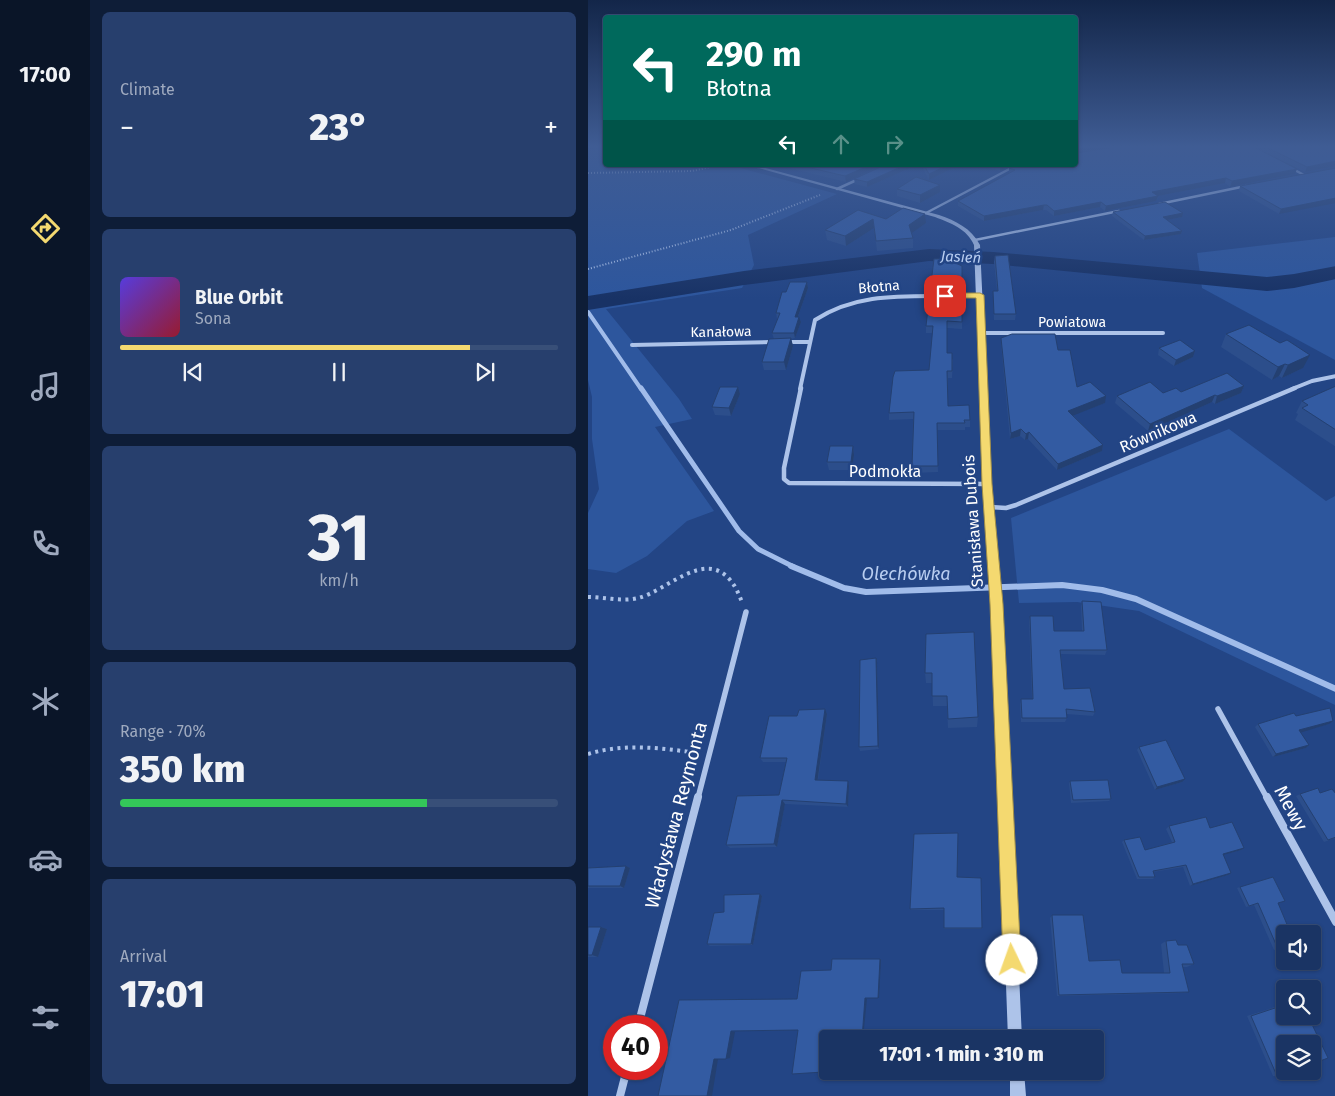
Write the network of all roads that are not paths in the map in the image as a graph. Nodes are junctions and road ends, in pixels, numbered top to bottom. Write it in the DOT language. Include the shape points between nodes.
graph roads {
  1 [pos="867,197"];
  2 [pos="956,197"];
  3 [pos="1191,197"];
  4 [pos="1151,205"];
  5 [pos="1122,211"];
  6 [pos="926,213"];
  7 [pos="975,240"];
  8 [pos="980,295"];
  9 [pos="942,296"];
  10 [pos="951,296"];
  11 [pos="981,333"];
  12 [pos="1163,333"];
  13 [pos="810,342"];
  14 [pos="632,345"];
  15 [pos="1336,376"];
  16 [pos="987,484"];
  17 [pos="990,507"];
  18 [pos="996,604"];
  19 [pos="746,612"];
  20 [pos="1218,709"];
  21 [pos="1336,922"];
  22 [pos="641,1015"];
  23 [pos="1015,1030"];
  24 [pos="624,1080"];
  25 [pos="1017,1080"];
  26 [pos="620,1096"];
  27 [pos="1018,1096"];
  1 -- 6 [label="street"];
  2 -- 6 [label="street"];
  3 -- 4 [label="street"];
  5 -- 7 [label="street"];
  6 -- 7 [label="street" via="961,226"];
  7 -- 8 [label="street, Stanisława Dubois"];
  8 -- 10 [label="street"];
  8 -- 11 [label="street, Stanisława Dubois"];
  9 -- 13 [label="street, Błotna" via="875,296 839,305 815,320"];
  11 -- 12 [label="street, Powiatowa"];
  11 -- 16 [label="street, Stanisława Dubois"];
  13 -- 14 [label="street, Kanałowa"];
  13 -- 16 [label="street, Podmokła" via="784,479 797,484"];
  15 -- 17 [label="street, Równikowa" via="1312,381 1016,505"];
  16 -- 17 [label="street, Stanisława Dubois"];
  17 -- 18 [label="street, Stanisława Dubois"];
  18 -- 23 [label="street, Stanisława Dubois"];
  19 -- 22 [label="street, Władysława Reymonta"];
  20 -- 21 [label="street, Mewy"];
  24 -- 26 [label="street"];
  25 -- 27 [label="street"];
}
